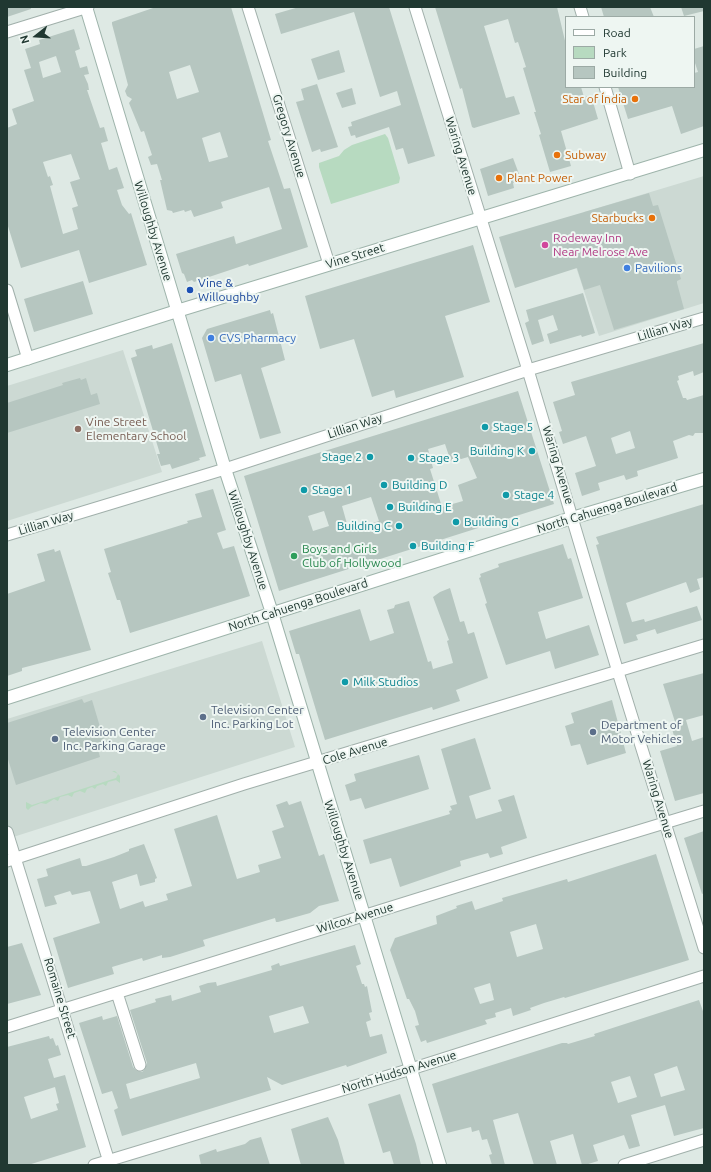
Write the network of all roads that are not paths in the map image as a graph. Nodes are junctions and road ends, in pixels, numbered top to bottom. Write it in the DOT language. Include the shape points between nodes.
graph roads {
  1 [pos="87,7"];
  2 [pos="248,7"];
  3 [pos="415,7"];
  4 [pos="7,32"];
  5 [pos="605,88"];
  6 [pos="704,150"];
  7 [pos="630,174"];
  8 [pos="480,218"];
  9 [pos="329,264"];
  10 [pos="7,290"];
  11 [pos="178,311"];
  12 [pos="704,318"];
  13 [pos="28,359"];
  14 [pos="7,365"];
  15 [pos="528,370"];
  16 [pos="225,469"];
  17 [pos="704,479"];
  18 [pos="573,517"];
  19 [pos="7,535"];
  20 [pos="272,613"];
  21 [pos="704,645"];
  22 [pos="618,672"];
  23 [pos="7,698"];
  24 [pos="317,763"];
  25 [pos="704,811"];
  26 [pos="665,823"];
  27 [pos="7,832"];
  28 [pos="11,860"];
  29 [pos="364,916"];
  30 [pos="704,948"];
  31 [pos="704,976"];
  32 [pos="117,992"];
  33 [pos="63,1009"];
  34 [pos="7,1027"];
  35 [pos="140,1065"];
  36 [pos="411,1069"];
  37 [pos="704,1140"];
  38 [pos="110,1163"];
  39 [pos="94,1165"];
  40 [pos="440,1165"];
  41 [pos="624,1165"];
  1 -- 4 [label="street"];
  1 -- 11 [label="main road, Willoughby Avenue"];
  2 -- 9 [label="street, Gregory Avenue"];
  3 -- 8 [label="street, Waring Avenue"];
  5 -- 7 [label="street"];
  6 -- 7 [label="main road, Vine Street"];
  7 -- 8 [label="main road, Vine Street"];
  8 -- 9 [label="main road, Vine Street"];
  8 -- 15 [label="street, Waring Avenue"];
  9 -- 11 [label="main road, Vine Street"];
  10 -- 13 [label="street"];
  11 -- 13 [label="main road, Vine Street"];
  11 -- 16 [label="main road, Willoughby Avenue"];
  12 -- 15 [label="street, Lillian Way"];
  13 -- 14 [label="main road, Vine Street"];
  15 -- 16 [label="street, Lillian Way"];
  15 -- 18 [label="street, Waring Avenue"];
  16 -- 19 [label="street, Lillian Way"];
  16 -- 20 [label="main road, Willoughby Avenue"];
  17 -- 18 [label="main road, North Cahuenga Boulevard"];
  18 -- 20 [label="main road, North Cahuenga Boulevard"];
  18 -- 22 [label="street, Waring Avenue"];
  20 -- 23 [label="main road, North Cahuenga Boulevard"];
  20 -- 24 [label="main road, Willoughby Avenue"];
  21 -- 22 [label="street, Cole Avenue"];
  22 -- 24 [label="street, Cole Avenue"];
  22 -- 26 [label="street, Waring Avenue"];
  24 -- 28 [label="street, Cole Avenue" via="244,784"];
  24 -- 29 [label="main road, Willoughby Avenue"];
  25 -- 26 [label="street, Wilcox Avenue"];
  26 -- 29 [label="street, Wilcox Avenue"];
  26 -- 30 [label="street, Waring Avenue"];
  27 -- 28 [label="street, Romaine Street"];
  28 -- 33 [label="street, Romaine Street"];
  29 -- 32 [label="street, Wilcox Avenue"];
  29 -- 36 [label="main road, Willoughby Avenue"];
  31 -- 36 [label="street, North Hudson Avenue"];
  32 -- 33 [label="street, Wilcox Avenue"];
  32 -- 35 [label="street"];
  33 -- 34 [label="street, Wilcox Avenue"];
  33 -- 38 [label="street, Romaine Street"];
  36 -- 38 [label="street, North Hudson Avenue"];
  36 -- 40 [label="main road, Willoughby Avenue"];
  37 -- 41 [label="street"];
  38 -- 39 [label="street, North Hudson Avenue"];
}
